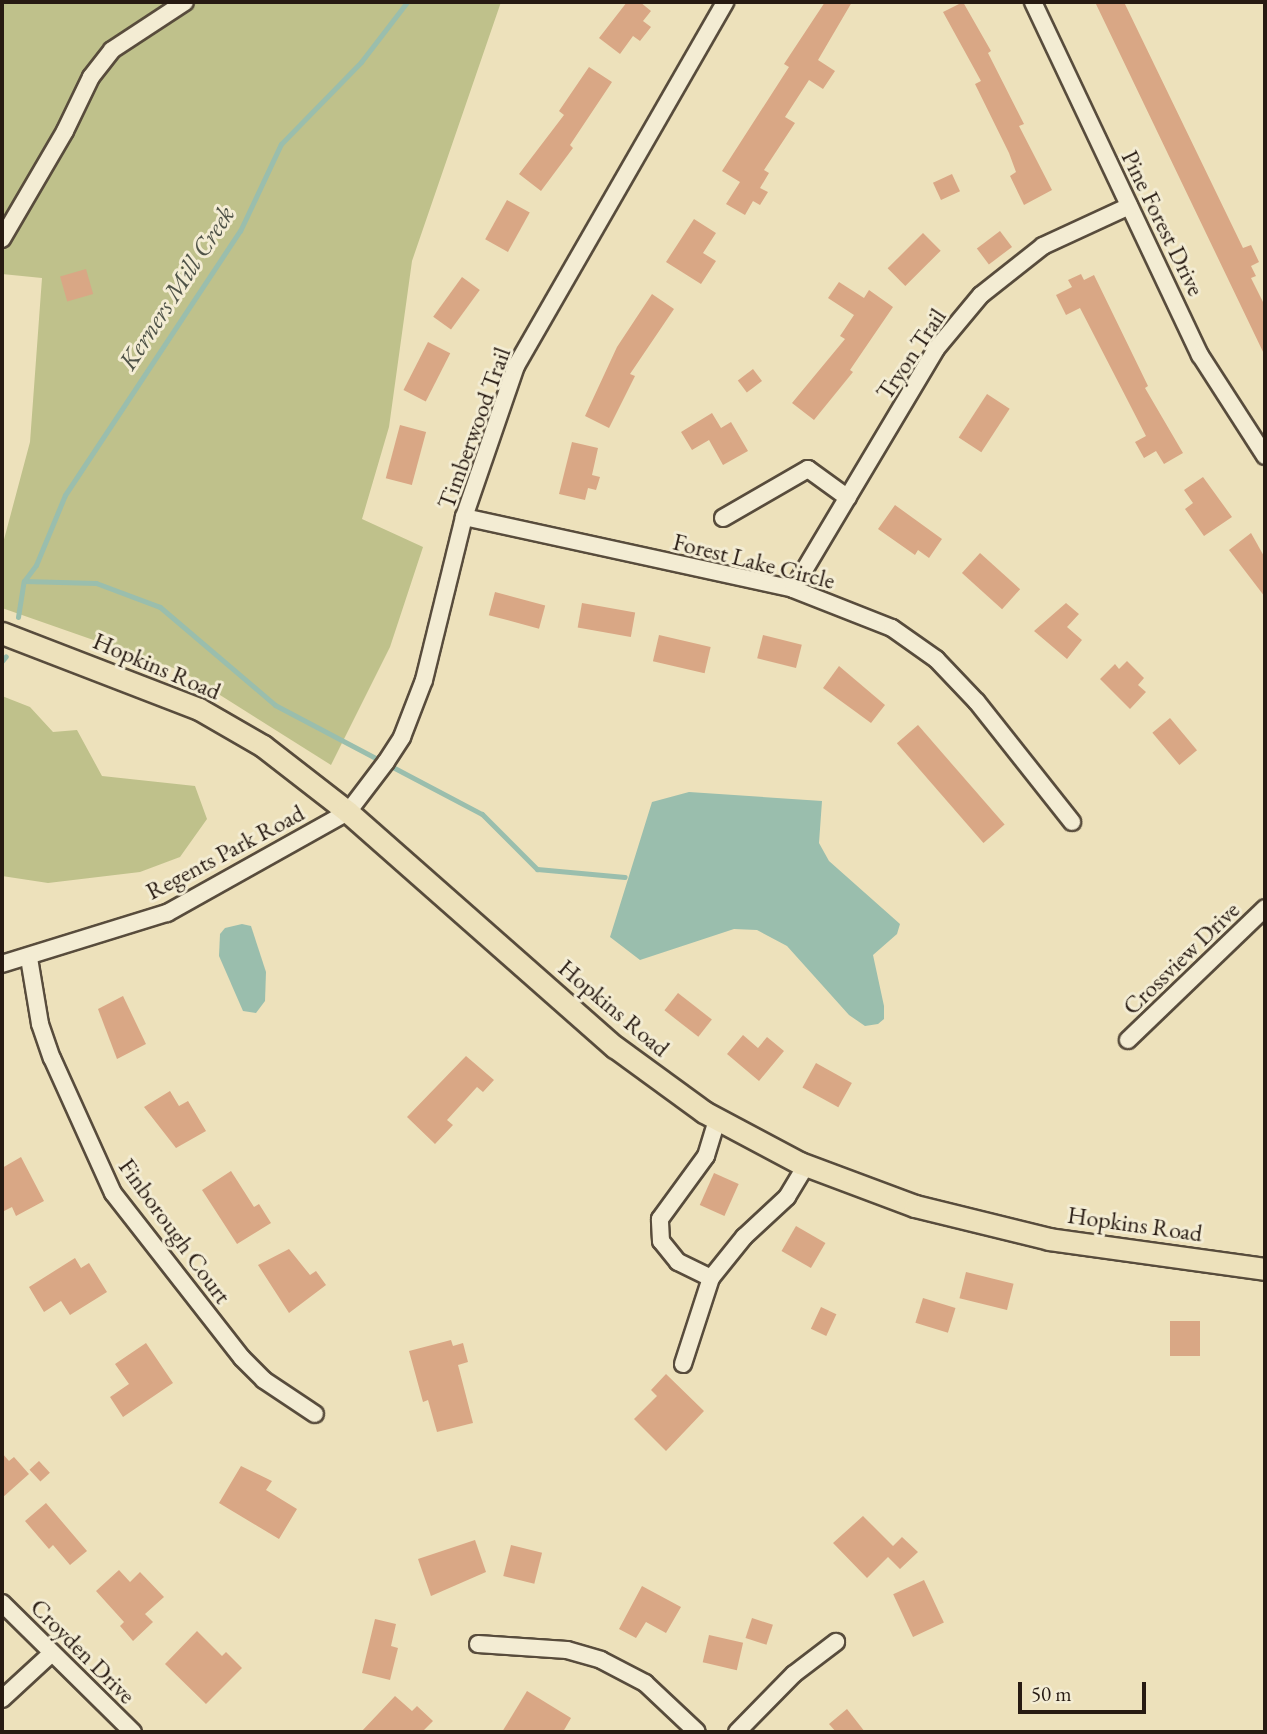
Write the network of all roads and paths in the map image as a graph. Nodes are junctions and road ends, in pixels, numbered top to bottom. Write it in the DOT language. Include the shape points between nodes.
graph roads {
  1 [pos="185,2"];
  2 [pos="725,2"];
  3 [pos="1033,2"];
  4 [pos="1129,206"];
  5 [pos="2,239"];
  6 [pos="1265,456"];
  7 [pos="848,498"];
  8 [pos="464,517"];
  9 [pos="723,518"];
  10 [pos="793,589"];
  11 [pos="2,633"];
  12 [pos="348,812"];
  13 [pos="1072,822"];
  14 [pos="1265,908"];
  15 [pos="29,958"];
  16 [pos="2,964"];
  17 [pos="1128,1040"];
  18 [pos="717,1119"];
  19 [pos="806,1165"];
  20 [pos="1265,1267"];
  21 [pos="712,1278"];
  22 [pos="683,1364"];
  23 [pos="315,1414"];
  24 [pos="2,1603"];
  25 [pos="836,1642"];
  26 [pos="478,1644"];
  27 [pos="52,1653"];
  28 [pos="2,1699"];
  29 [pos="133,1732"];
  30 [pos="697,1732"];
  31 [pos="737,1732"];
  1 -- 5 [label="street" via="112,50 91,77"];
  2 -- 8 [label="street, Timberwood Trail" via="516,366"];
  3 -- 4 [label="street, Pine Forest Drive"];
  4 -- 6 [label="street, Pine Forest Drive" via="1200,355"];
  4 -- 7 [label="street, Tryon Trail" via="1043,246 981,295 936,349"];
  7 -- 9 [label="street" via="808,469"];
  7 -- 10 [label="street, Tryon Trail"];
  8 -- 10 [label="street, Forest Lake Circle"];
  8 -- 12 [label="street, Timberwood Trail" via="424,681 402,737"];
  10 -- 13 [label="street, Forest Lake Circle" via="892,628 936,659 977,702"];
  11 -- 12 [label="main road, Hopkins Road" via="199,709 263,746"];
  12 -- 15 [label="street, Regents Park Road" via="167,913"];
  12 -- 18 [label="main road, Hopkins Road" via="615,1047"];
  14 -- 17 [label="street, Crossview Drive"];
  15 -- 16 [label="street, Regents Park Road"];
  15 -- 23 [label="street, Finborough Court" via="40,1024 52,1058 113,1193 242,1358 264,1380"];
  18 -- 19 [label="main road, Hopkins Road"];
  18 -- 21 [label="street" via="706,1156 660,1219 661,1241 678,1262"];
  19 -- 20 [label="main road, Hopkins Road" via="915,1206 1049,1239"];
  19 -- 21 [label="street" via="787,1197 744,1237"];
  21 -- 22 [label="street"];
  24 -- 27 [label="street, Croyden Drive"];
  25 -- 31 [label="street" via="794,1674"];
  26 -- 30 [label="street" via="567,1650 601,1660 645,1683"];
  27 -- 28 [label="street"];
  27 -- 29 [label="street, Croyden Drive"];
}
